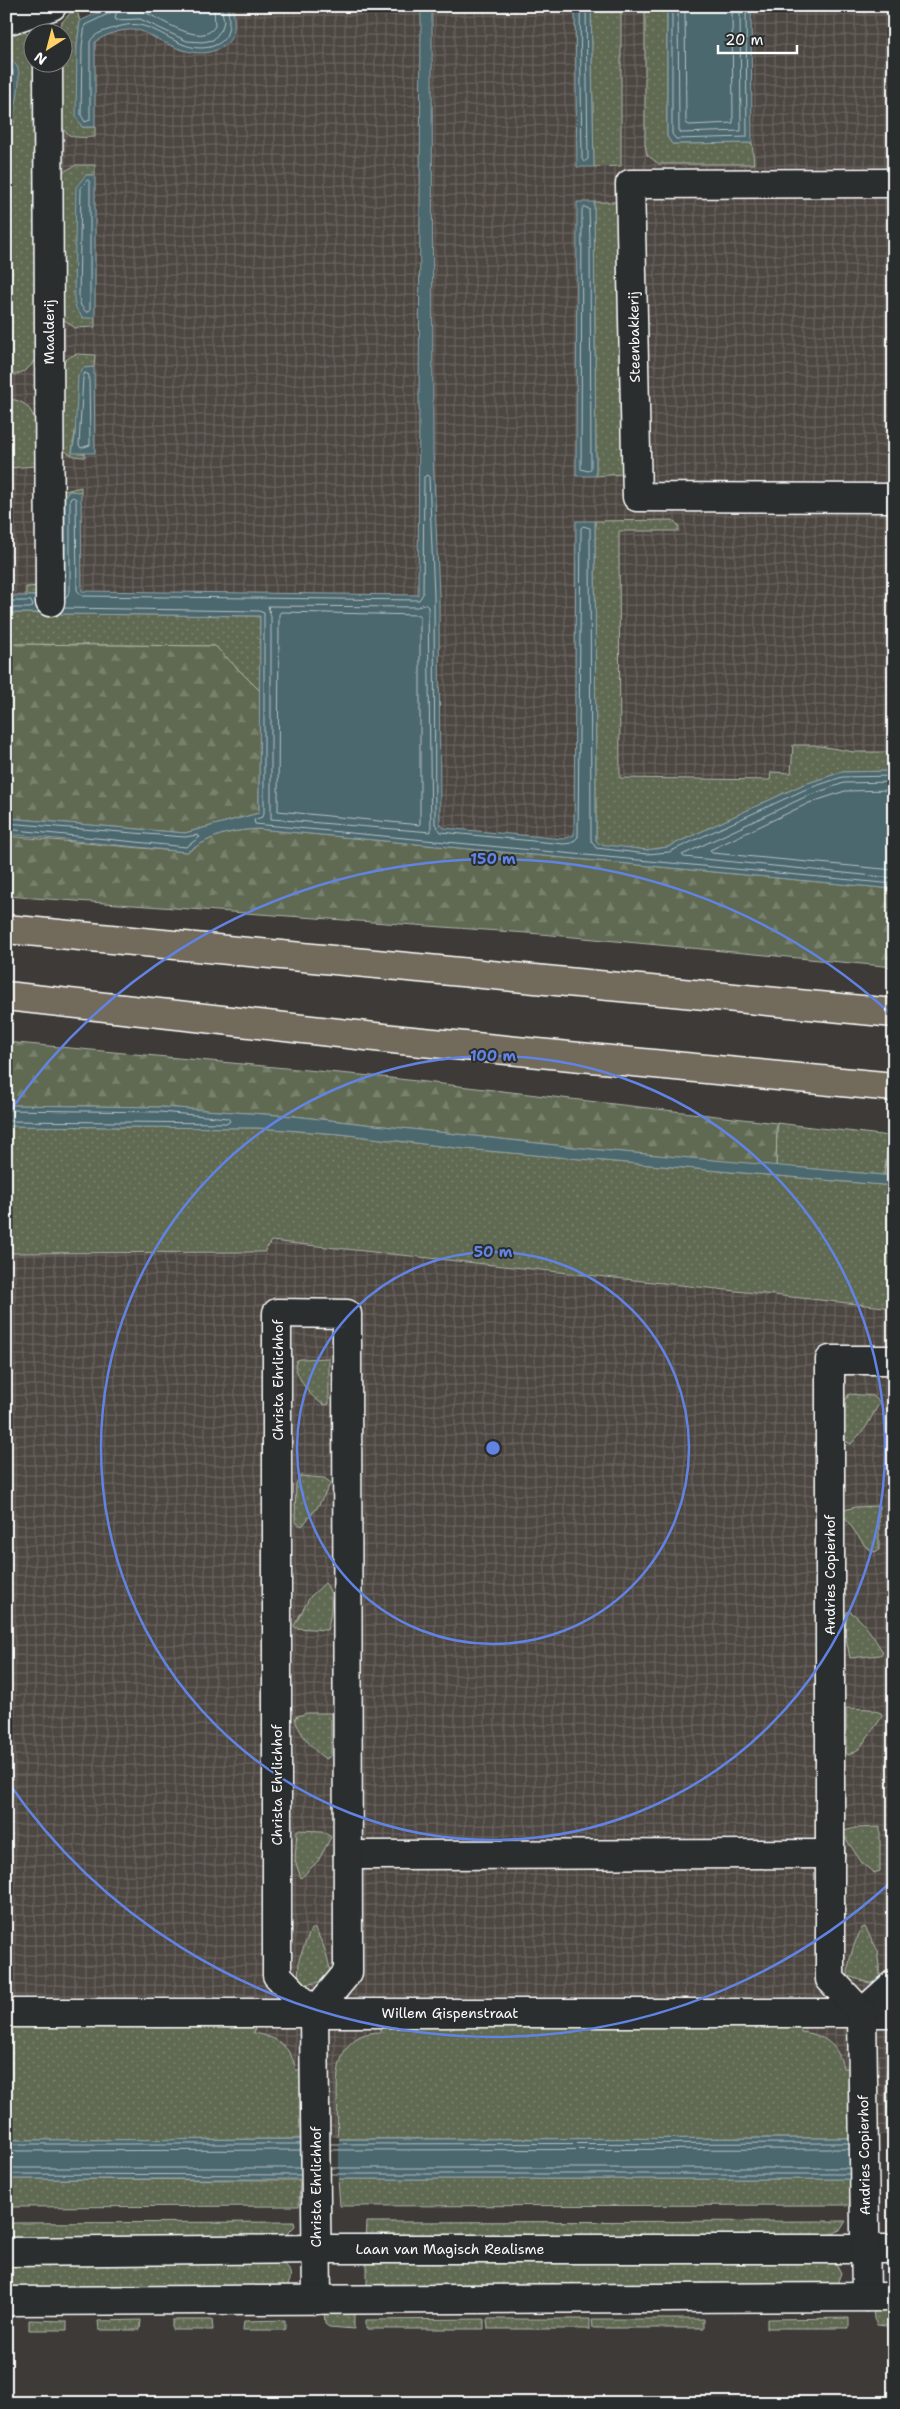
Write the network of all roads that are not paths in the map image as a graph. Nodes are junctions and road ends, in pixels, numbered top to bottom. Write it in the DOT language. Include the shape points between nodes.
graph roads {
  1 [pos="49,16"];
  2 [pos="6,21"];
  3 [pos="48,72"];
  4 [pos="894,183"];
  5 [pos="894,498"];
  6 [pos="50,602"];
  7 [pos="6,929"];
  8 [pos="6,996"];
  9 [pos="894,1013"];
  10 [pos="894,1087"];
  11 [pos="894,1360"];
  12 [pos="830,1854"];
  13 [pos="348,1855"];
  14 [pos="894,1984"];
  15 [pos="6,2013"];
  16 [pos="314,2013"];
  17 [pos="862,2013"];
  18 [pos="894,2013"];
  19 [pos="317,2249"];
  20 [pos="894,2249"];
  21 [pos="865,2250"];
  22 [pos="6,2252"];
  23 [pos="866,2297"];
  24 [pos="894,2297"];
  25 [pos="316,2300"];
  26 [pos="6,2301"];
  1 -- 2 [label="street"];
  3 -- 6 [label="street, Maalderij"];
  4 -- 5 [label="street, Steenbakkerij" via="630,184 637,497"];
  7 -- 9 [label="highway"];
  8 -- 10 [label="highway" via="402,1040"];
  11 -- 12 [label="street, Andries Copierhof" via="830,1360"];
  12 -- 13 [label="street"];
  12 -- 17 [label="street, Andries Copierhof" via="830,1979"];
  13 -- 16 [label="street, Christa Ehrlichhof" via="348,1972"];
  13 -- 16 [label="street, Christa Ehrlichhof" via="347,1314 277,1313 278,1975"];
  14 -- 17 [label="street"];
  15 -- 16 [label="street, Willem Gispenstraat"];
  16 -- 17 [label="street, Willem Gispenstraat"];
  16 -- 19 [label="street, Christa Ehrlichhof"];
  17 -- 18 [label="street, Willem Gispenstraat"];
  17 -- 21 [label="street, Andries Copierhof"];
  19 -- 21 [label="street, Laan van Magisch Realisme"];
  19 -- 22 [label="street, Laan van Magisch Realisme"];
  19 -- 25 [label="street, Christa Ehrlichhof"];
  20 -- 21 [label="street, Laan van Magisch Realisme"];
  21 -- 23 [label="street, Andries Copierhof"];
  23 -- 24 [label="street"];
  23 -- 25 [label="street"];
  25 -- 26 [label="street"];
}
